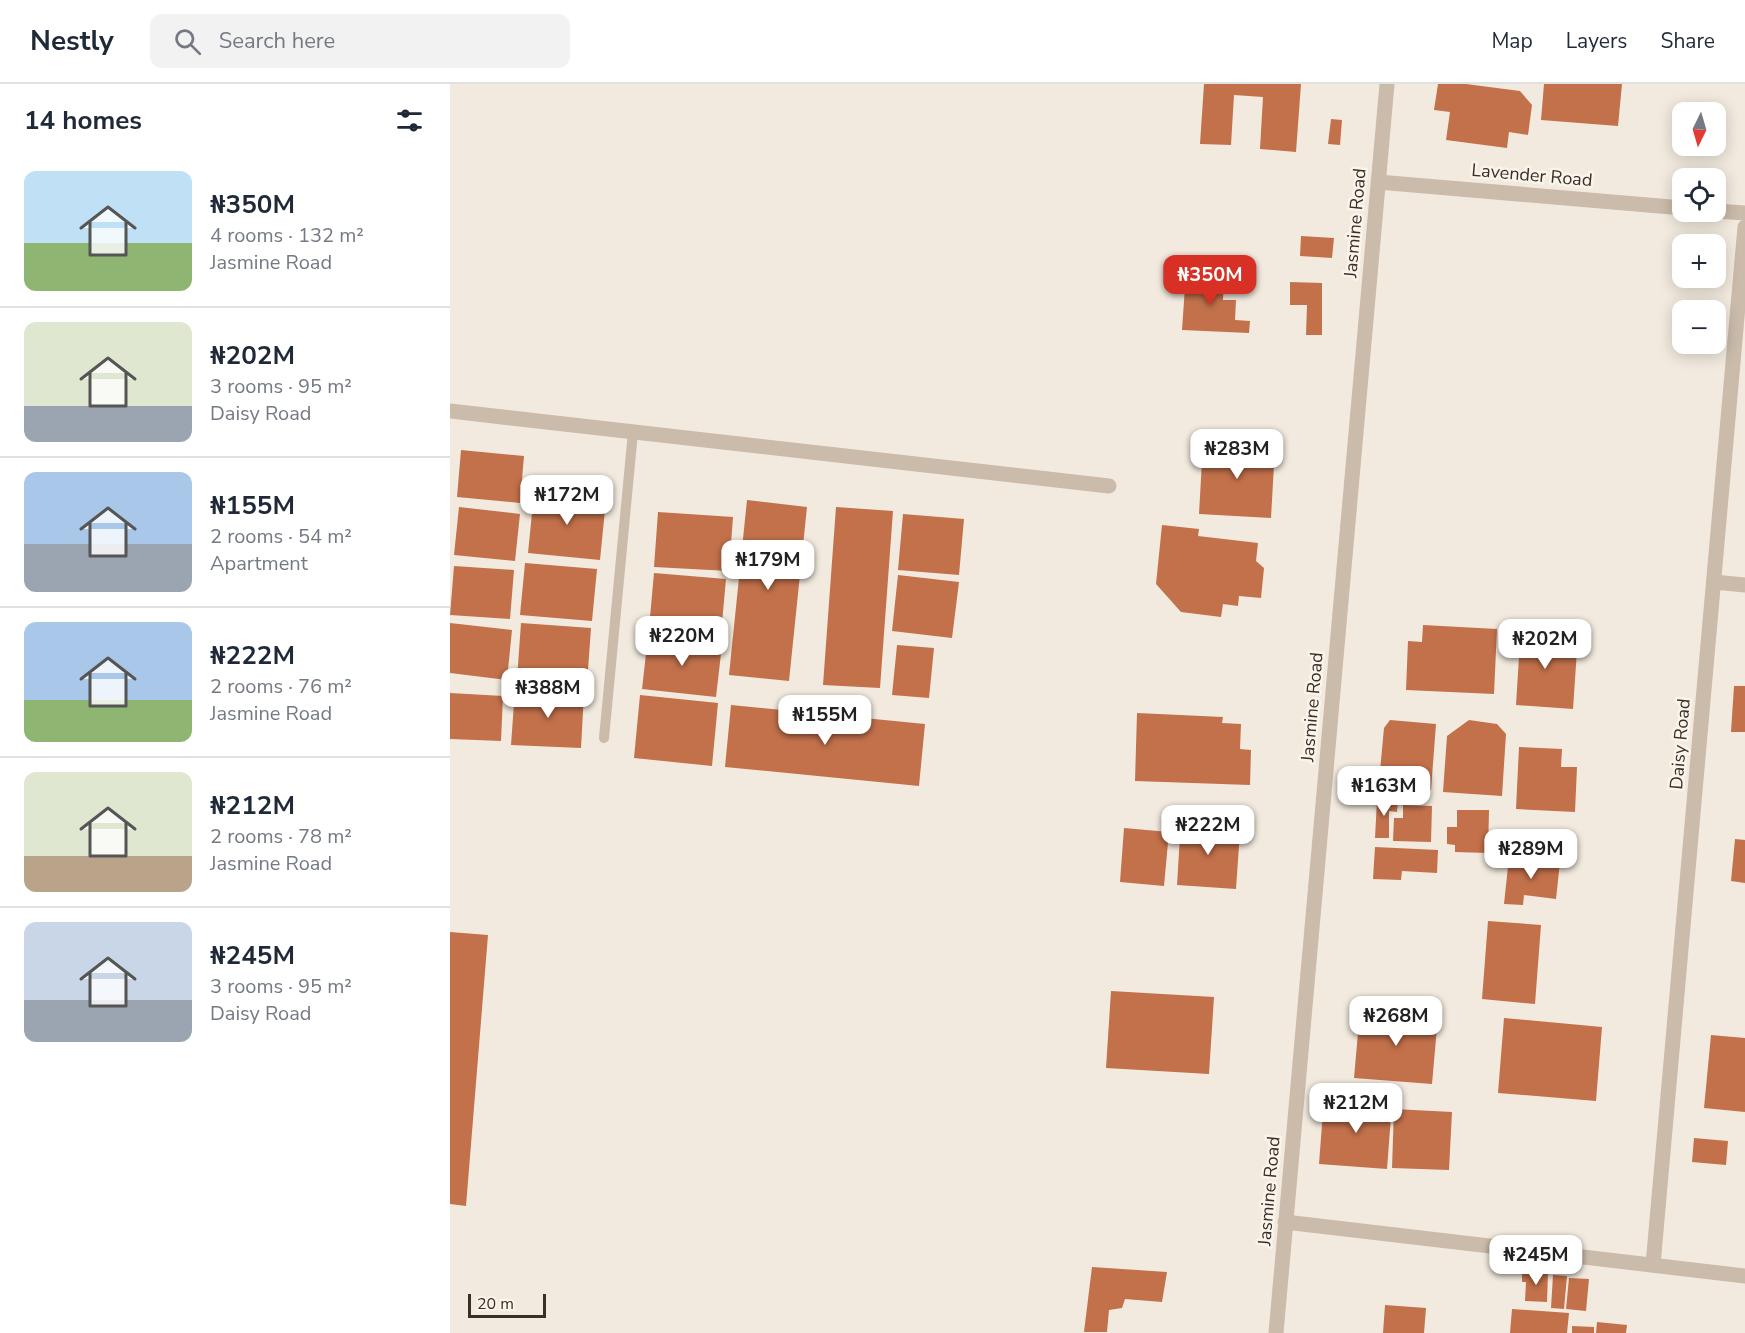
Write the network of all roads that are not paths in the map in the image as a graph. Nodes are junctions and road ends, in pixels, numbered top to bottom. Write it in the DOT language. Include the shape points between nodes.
graph roads {
  1 [pos="1386,84"];
  2 [pos="1378,182"];
  3 [pos="1672,207"];
  4 [pos="1726,212"];
  5 [pos="1745,213"];
  6 [pos="1745,227"];
  7 [pos="450,411"];
  8 [pos="633,432"];
  9 [pos="1109,486"];
  10 [pos="1714,582"];
  11 [pos="1745,585"];
  12 [pos="604,738"];
  13 [pos="1285,1222"];
  14 [pos="1653,1265"];
  15 [pos="1745,1276"];
  16 [pos="1276,1333"];
  1 -- 2 [label="street, Jasmine Road"];
  2 -- 3 [label="street, Lavender Road"];
  2 -- 13 [label="street, Jasmine Road"];
  4 -- 5 [label="street"];
  6 -- 10 [label="street, Daisy Road"];
  7 -- 8 [label="street"];
  8 -- 9 [label="street"];
  8 -- 12 [label="lane"];
  10 -- 11 [label="street"];
  10 -- 14 [label="street, Daisy Road"];
  13 -- 14 [label="street"];
  13 -- 16 [label="street, Jasmine Road"];
  14 -- 15 [label="street"];
}
